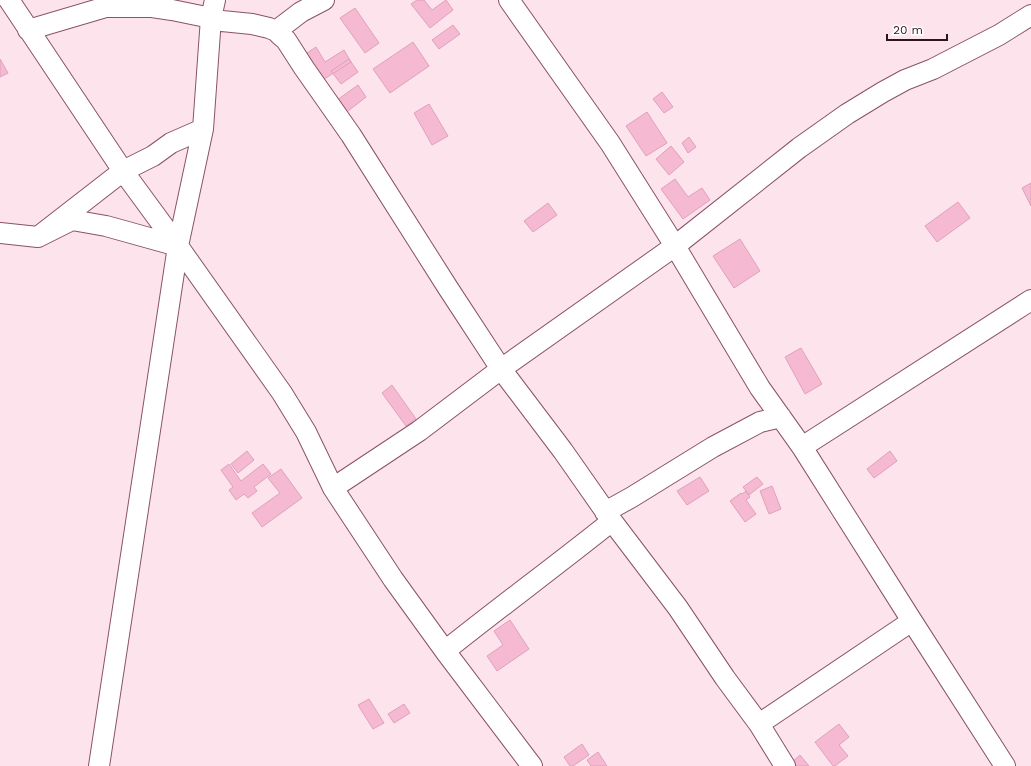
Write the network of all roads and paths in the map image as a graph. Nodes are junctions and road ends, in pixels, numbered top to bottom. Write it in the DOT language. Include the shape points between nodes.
graph roads {
  1 [pos="9,0"];
  2 [pos="324,0"];
  3 [pos="509,0"];
  4 [pos="213,9"];
  5 [pos="1031,15"];
  6 [pos="28,30"];
  7 [pos="276,31"];
  8 [pos="204,129"];
  9 [pos="123,171"];
  10 [pos="0,233"];
  11 [pos="38,237"];
  12 [pos="178,246"];
  13 [pos="675,246"];
  14 [pos="1031,300"];
  15 [pos="501,369"];
  16 [pos="781,417"];
  17 [pos="802,447"];
  18 [pos="333,488"];
  19 [pos="609,516"];
  20 [pos="912,622"];
  21 [pos="445,652"];
  22 [pos="759,724"];
  23 [pos="778,763"];
  24 [pos="99,766"];
  25 [pos="532,766"];
  26 [pos="1005,766"];
  1 -- 6 [label="street"];
  2 -- 7 [label="street" via="301,12"];
  3 -- 13 [label="street" via="610,143"];
  4 -- 6 [label="street" via="106,7"];
  4 -- 7 [label="street" via="222,21 252,24"];
  4 -- 8 [label="street"];
  5 -- 13 [label="street" via="999,35 933,69 905,80 847,114 799,148"];
  6 -- 9 [label="street"];
  7 -- 15 [label="street" via="286,40 351,135"];
  8 -- 9 [label="street" via="172,143"];
  8 -- 12 [label="street"];
  9 -- 11 [label="street"];
  9 -- 12 [label="street"];
  10 -- 11 [label="street"];
  11 -- 12 [label="street" via="72,220 106,226"];
  12 -- 18 [label="street" via="282,393 306,432"];
  12 -- 24 [label="street"];
  13 -- 15 [label="street"];
  13 -- 16 [label="street" via="760,388"];
  14 -- 17 [label="street"];
  15 -- 18 [label="street" via="419,431"];
  15 -- 19 [label="street"];
  16 -- 17 [label="street"];
  16 -- 19 [label="street" via="760,422 719,444"];
  17 -- 20 [label="street"];
  18 -- 21 [label="street"];
  19 -- 21 [label="street" via="561,562"];
  19 -- 22 [label="street" via="678,608"];
  20 -- 22 [label="street"];
  20 -- 26 [label="street"];
  21 -- 25 [label="street"];
  22 -- 23 [label="street"];
}
